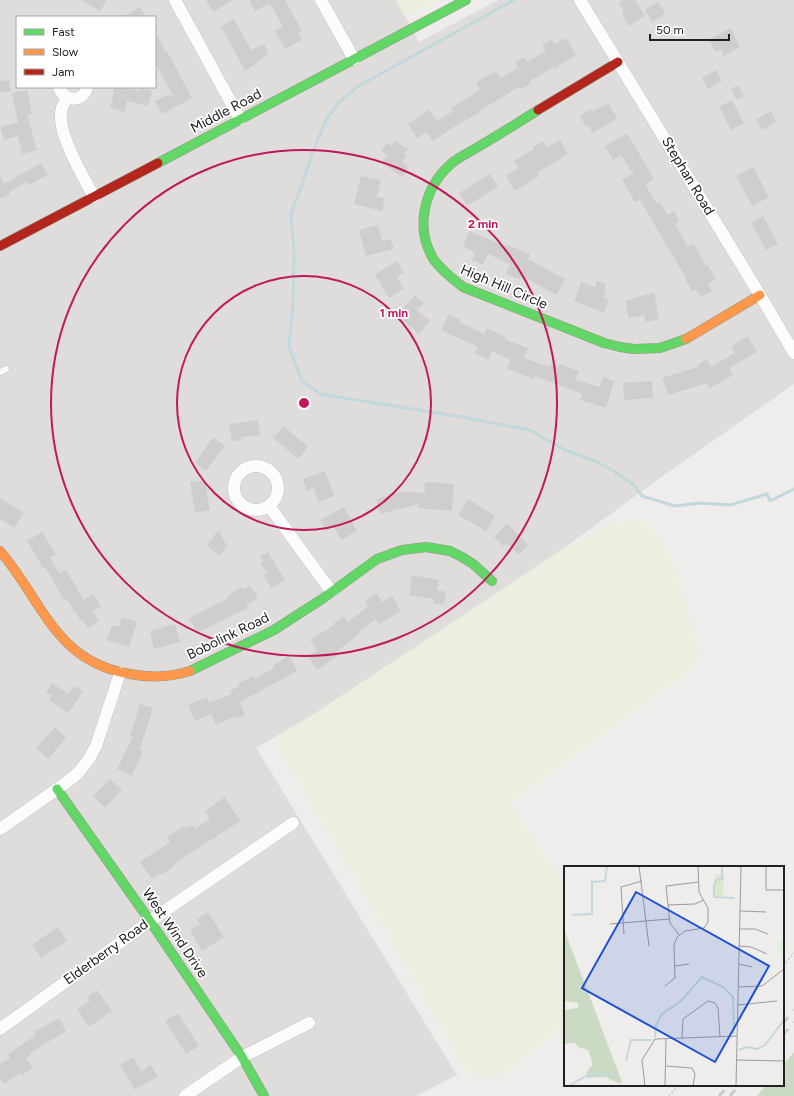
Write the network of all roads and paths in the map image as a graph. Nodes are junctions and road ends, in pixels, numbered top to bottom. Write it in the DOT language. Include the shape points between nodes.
graph roads {
  1 [pos="175,0"];
  2 [pos="321,0"];
  3 [pos="466,0"];
  4 [pos="580,0"];
  5 [pos="354,59"];
  6 [pos="618,62"];
  7 [pos="60,88"];
  8 [pos="87,88"];
  9 [pos="67,98"];
  10 [pos="240,119"];
  11 [pos="94,197"];
  12 [pos="0,246"];
  13 [pos="760,295"];
  14 [pos="794,353"];
  15 [pos="269,506"];
  16 [pos="0,551"];
  17 [pos="492,581"];
  18 [pos="331,591"];
  19 [pos="120,673"];
  20 [pos="57,789"];
  21 [pos="292,823"];
  22 [pos="0,829"];
  23 [pos="150,920"];
  24 [pos="794,953"];
  25 [pos="784,965"];
  26 [pos="309,1023"];
  27 [pos="0,1029"];
  28 [pos="242,1057"];
  29 [pos="678,1086"];
  30 [pos="185,1096"];
  31 [pos="264,1096"];
  32 [pos="669,1096"];
  1 -- 10 [label="street"];
  2 -- 5 [label="street"];
  3 -- 5 [label="street, Middle Road"];
  4 -- 6 [label="street, Stephan Road"];
  5 -- 10 [label="street, Middle Road"];
  6 -- 13 [label="street, Stephan Road"];
  6 -- 13 [label="street, High Hill Circle" via="452,163 442,172 428,195 423,215 424,235 433,260 446,275 462,287 604,343 637,350 653,350 686,340"];
  7 -- 9 [label="street"];
  8 -- 9 [label="street" via="80,97"];
  9 -- 11 [label="street" via="61,113 65,139"];
  10 -- 11 [label="street, Middle Road"];
  11 -- 12 [label="street, Middle Road"];
  13 -- 14 [label="street, Stephan Road"];
  15 -- 18 [label="street"];
  16 -- 19 [label="street, Bobolink Road" via="62,640 89,660"];
  17 -- 18 [label="street, Bobolink Road" via="460,556 447,550 419,546 397,550 377,559"];
  18 -- 19 [label="street, Bobolink Road" via="261,637 198,668 160,676"];
  19 -- 20 [label="street" via="89,760"];
  20 -- 22 [label="street"];
  20 -- 23 [label="street, West Wind Drive"];
  21 -- 23 [label="street, Elderberry Road"];
  23 -- 27 [label="street, Elderberry Road"];
  23 -- 28 [label="street, West Wind Drive"];
  24 -- 25 [label="path"];
  26 -- 28 [label="street"];
  28 -- 30 [label="street"];
  28 -- 31 [label="street, West Wind Drive"];
  29 -- 32 [label="path"];
}
